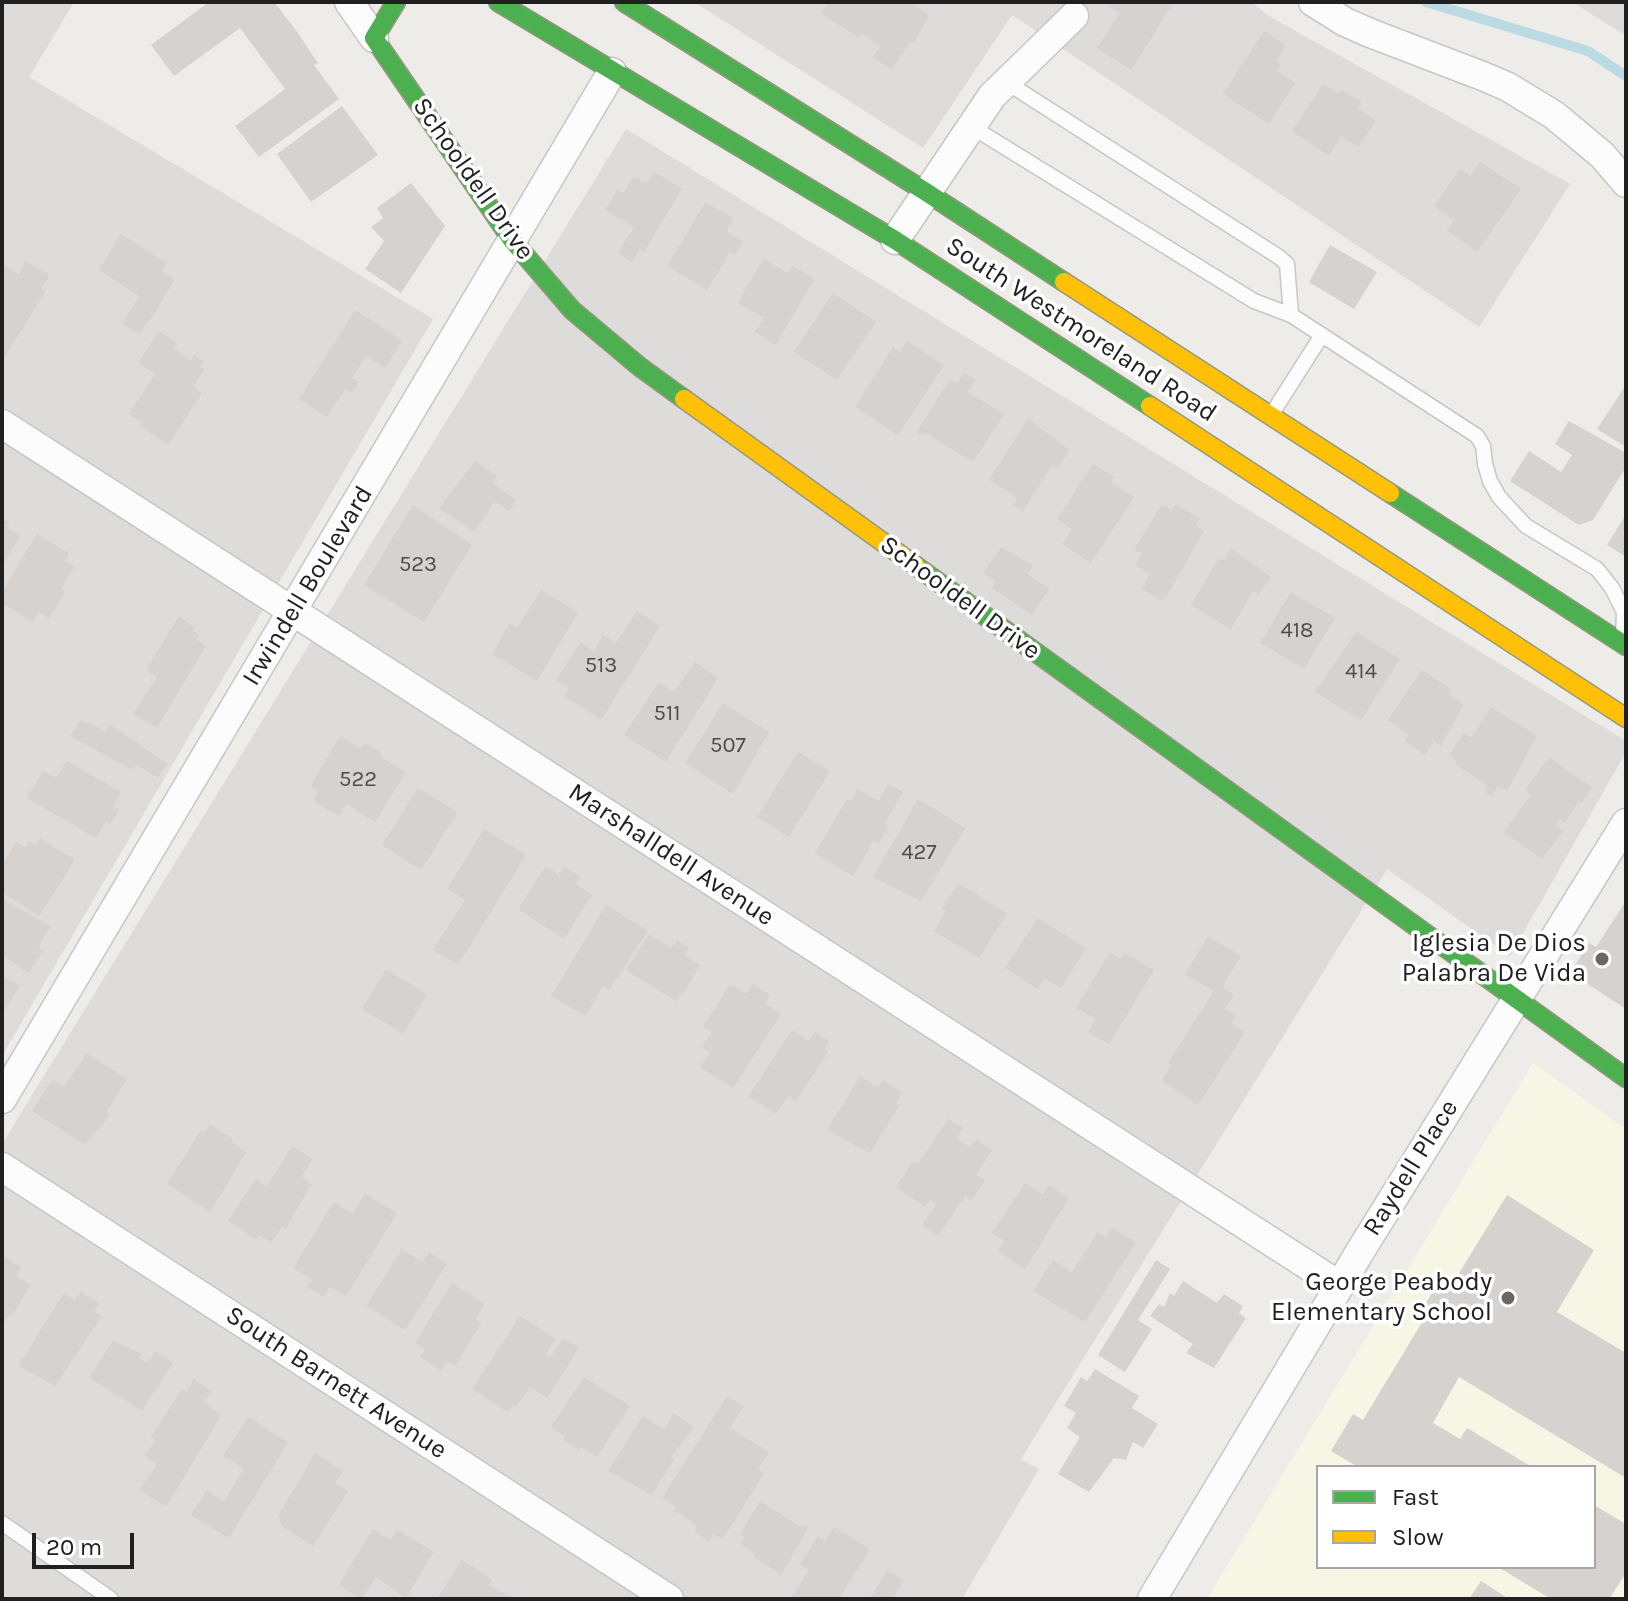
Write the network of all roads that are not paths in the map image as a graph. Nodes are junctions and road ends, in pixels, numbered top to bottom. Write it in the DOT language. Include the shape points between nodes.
graph roads {
  1 [pos="349,2"];
  2 [pos="396,2"];
  3 [pos="498,2"];
  4 [pos="624,2"];
  5 [pos="1313,2"];
  6 [pos="1074,16"];
  7 [pos="374,38"];
  8 [pos="612,72"];
  9 [pos="1006,82"];
  10 [pos="972,127"];
  11 [pos="1626,183"];
  12 [pos="926,192"];
  13 [pos="512,240"];
  14 [pos="895,240"];
  15 [pos="1291,315"];
  16 [pos="1322,335"];
  17 [pos="1271,416"];
  18 [pos="2,424"];
  19 [pos="293,611"];
  20 [pos="1625,646"];
  21 [pos="1626,718"];
  22 [pos="1626,823"];
  23 [pos="1516,1000"];
  24 [pos="1626,1078"];
  25 [pos="2,1099"];
  26 [pos="2,1167"];
  27 [pos="1340,1286"];
  28 [pos="2,1523"];
  29 [pos="111,1599"];
  30 [pos="669,1599"];
  31 [pos="1152,1599"];
  1 -- 7 [label="street, Schooldell Drive"];
  2 -- 7 [label="main road"];
  3 -- 8 [label="main road, South Westmoreland Road"];
  4 -- 12 [label="main road, South Westmoreland Road"];
  5 -- 11 [label="street" via="1357,28 1508,87 1554,115"];
  6 -- 9 [label="street"];
  7 -- 13 [label="main road, Schooldell Drive"];
  8 -- 13 [label="street, Irwindell Boulevard"];
  8 -- 14 [label="main road, South Westmoreland Road"];
  9 -- 10 [label="street"];
  9 -- 15 [label="lane" via="1279,257 1287,264"];
  10 -- 12 [label="street"];
  10 -- 15 [label="lane" via="1254,301"];
  12 -- 14 [label="street"];
  12 -- 17 [label="main road, South Westmoreland Road"];
  13 -- 19 [label="street, Irwindell Boulevard"];
  13 -- 23 [label="main road, Schooldell Drive" via="572,310 640,367"];
  14 -- 21 [label="main road, South Westmoreland Road"];
  15 -- 16 [label="lane"];
  16 -- 17 [label="lane"];
  16 -- 20 [label="lane" via="1477,436 1499,497 1526,526 1597,569 1612,588 1624,612"];
  17 -- 20 [label="main road, South Westmoreland Road"];
  18 -- 19 [label="street, Marshalldell Avenue"];
  19 -- 25 [label="street, Irwindell Boulevard"];
  19 -- 27 [label="street, Marshalldell Avenue"];
  22 -- 23 [label="street, Raydell Place"];
  23 -- 24 [label="main road, Schooldell Drive"];
  23 -- 27 [label="street, Raydell Place"];
  26 -- 30 [label="street, South Barnett Avenue"];
  27 -- 31 [label="street, Raydell Place"];
  28 -- 29 [label="lane"];
}
